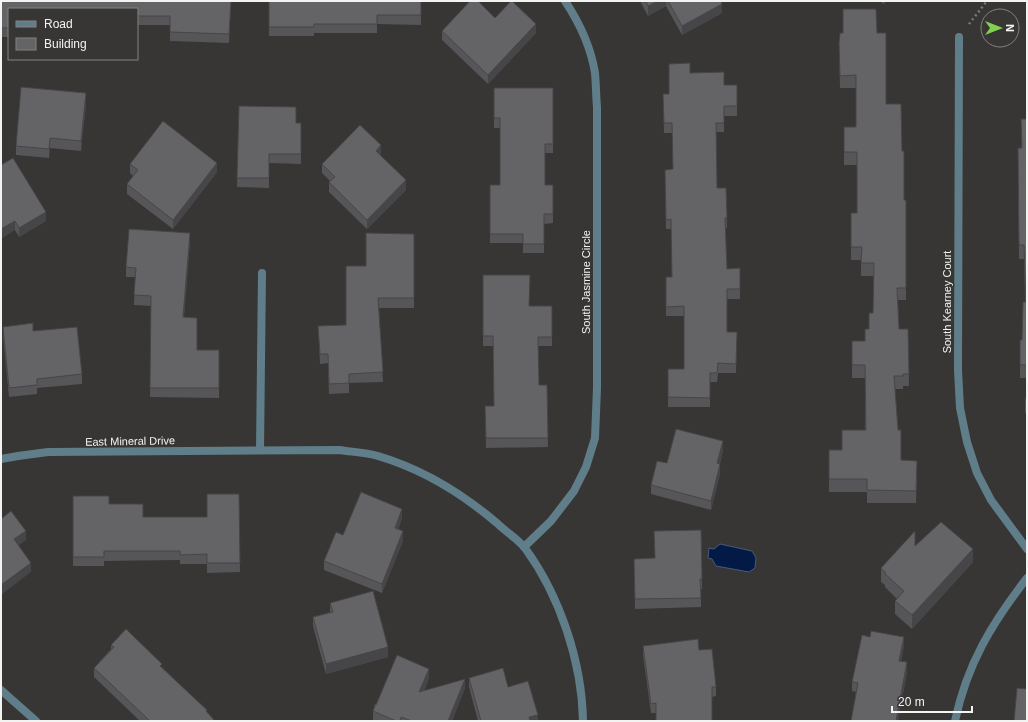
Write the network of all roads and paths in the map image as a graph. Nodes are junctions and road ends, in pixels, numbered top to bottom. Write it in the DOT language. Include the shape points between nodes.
graph roads {
  1 [pos="565,1"];
  2 [pos="987,1"];
  3 [pos="959,37"];
  4 [pos="262,273"];
  5 [pos="260,450"];
  6 [pos="1,460"];
  7 [pos="524,547"];
  8 [pos="1027,549"];
  9 [pos="1027,578"];
  10 [pos="1,690"];
  11 [pos="36,721"];
  12 [pos="583,721"];
  13 [pos="955,721"];
  1 -- 7 [label="street, South Jasmine Circle" via="586,40 595,72 595,438 586,467 574,491 551,520"];
  2 -- 3 [label="path"];
  3 -- 8 [label="street, South Kearney Court" via="960,408 966,442 977,473 991,500"];
  4 -- 5 [label="street"];
  5 -- 6 [label="street, East Mineral Drive" via="48,452"];
  5 -- 7 [label="street, East Mineral Drive" via="339,450 377,456 415,470 451,488 480,508"];
  7 -- 12 [label="street, East Mineral Drive" via="544,579 574,653"];
  9 -- 13 [label="street" via="994,622 981,647"];
  10 -- 11 [label="street"];
}
